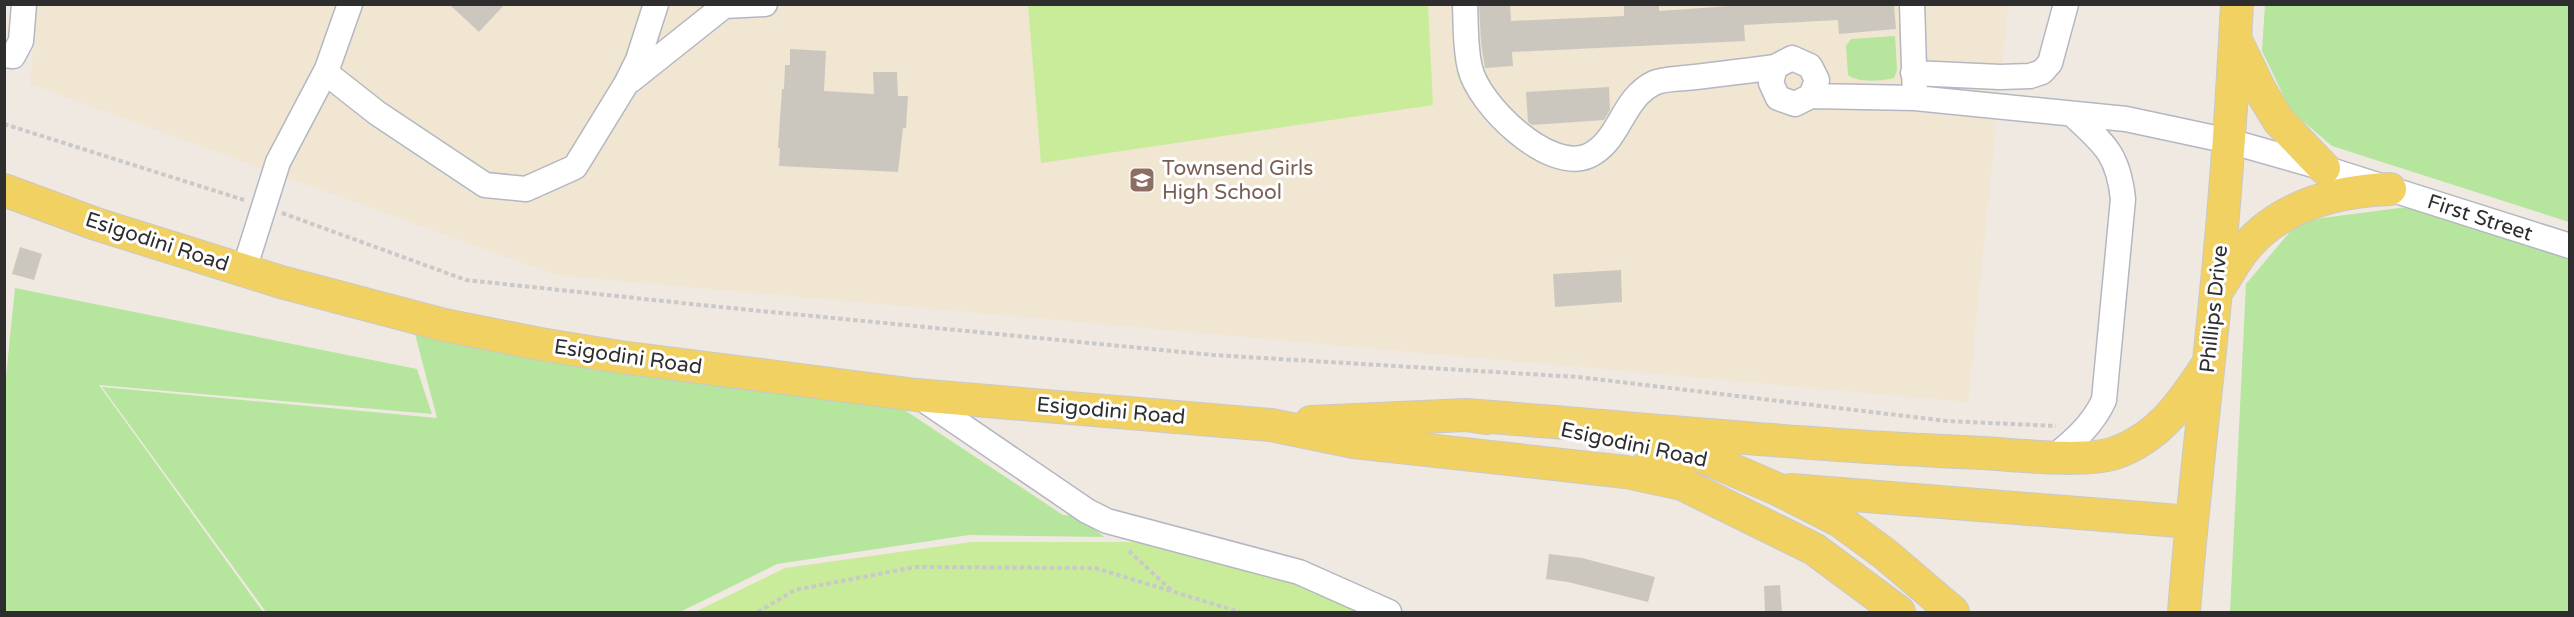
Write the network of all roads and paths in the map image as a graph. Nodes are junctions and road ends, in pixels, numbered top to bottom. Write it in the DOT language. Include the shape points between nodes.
graph roads {
  1 [pos="24,4"];
  2 [pos="350,4"];
  3 [pos="656,4"];
  4 [pos="765,4"];
  5 [pos="1465,4"];
  6 [pos="1912,4"];
  7 [pos="2066,4"];
  8 [pos="2237,4"];
  9 [pos="2236,38"];
  10 [pos="4,54"];
  11 [pos="327,69"];
  12 [pos="1913,73"];
  13 [pos="626,84"];
  14 [pos="1915,98"];
  15 [pos="2072,114"];
  16 [pos="4,124"];
  17 [pos="2229,141"];
  18 [pos="2324,168"];
  19 [pos="2390,189"];
  20 [pos="4,190"];
  21 [pos="264,206"];
  22 [pos="2570,246"];
  23 [pos="244,270"];
  24 [pos="2216,292"];
  25 [pos="2208,364"];
  26 [pos="916,395"];
  27 [pos="1466,415"];
  28 [pos="1271,424"];
  29 [pos="2085,430"];
  30 [pos="2055,456"];
  31 [pos="1682,484"];
  32 [pos="1778,489"];
  33 [pos="2191,522"];
  34 [pos="758,612"];
  35 [pos="1240,612"];
  36 [pos="1389,612"];
  37 [pos="1899,612"];
  38 [pos="1953,612"];
  39 [pos="2184,612"];
  1 -- 10 [label="street" via="21,41 12,56"];
  2 -- 11 [label="street"];
  3 -- 13 [label="street"];
  4 -- 13 [label="street" via="724,6"];
  5 -- 14 [label="street, First Street" via="1470,69 1483,94 1528,142 1552,156 1572,160 1589,156 1608,141 1632,98 1655,82 1775,67 1771,83 1778,98 1795,104 1811,96"];
  6 -- 12 [label="street"];
  7 -- 12 [label="street" via="2050,63 2042,72 2001,77"];
  8 -- 9 [label="main road, Phillips Drive"];
  9 -- 17 [label="main road, Phillips Drive"];
  9 -- 18 [label="main road" via="2279,121"];
  11 -- 13 [label="street" via="330,76 377,113 485,185 526,189 576,167"];
  11 -- 21 [label="street" via="278,162"];
  12 -- 14 [label="street"];
  14 -- 15 [label="street, First Street"];
  15 -- 17 [label="street, First Street" via="2126,119"];
  15 -- 29 [label="street" via="2112,154 2120,173 2123,199 2104,400"];
  16 -- 21 [label="path"];
  17 -- 18 [label="street, First Street"];
  17 -- 24 [label="main road, Phillips Drive"];
  18 -- 19 [label="street, First Street"];
  19 -- 22 [label="street, First Street"];
  19 -- 24 [label="main road" via="2332,196 2280,218 2246,247"];
  20 -- 23 [label="main road, Esigodini Road" via="96,224"];
  21 -- 23 [label="street"];
  21 -- 29 [label="path" via="465,280 1213,355 1578,377 1947,421"];
  23 -- 26 [label="main road, Esigodini Road" via="444,325 540,344"];
  24 -- 25 [label="main road, Phillips Drive"];
  25 -- 30 [label="main road" via="2179,409 2140,440 2114,453"];
  25 -- 33 [label="main road, Phillips Drive"];
  26 -- 28 [label="main road, Esigodini Road"];
  26 -- 36 [label="street" via="1107,521 1299,572"];
  27 -- 28 [label="main road, Esigodini Road"];
  27 -- 30 [label="main road" via="1939,451"];
  27 -- 32 [label="main road, Esigodini Road" via="1591,432 1703,457"];
  28 -- 31 [label="main road, Esigodini Road" via="1354,442 1626,472"];
  29 -- 30 [label="street"];
  31 -- 32 [label="main road"];
  31 -- 37 [label="main road, Esigodini Road" via="1814,549"];
  32 -- 33 [label="main road"];
  32 -- 38 [label="main road, Esigodini Road" via="1840,521"];
  33 -- 39 [label="main road, Phillips Drive"];
  34 -- 35 [label="path" via="795,590 915,567 1095,568"];
}
